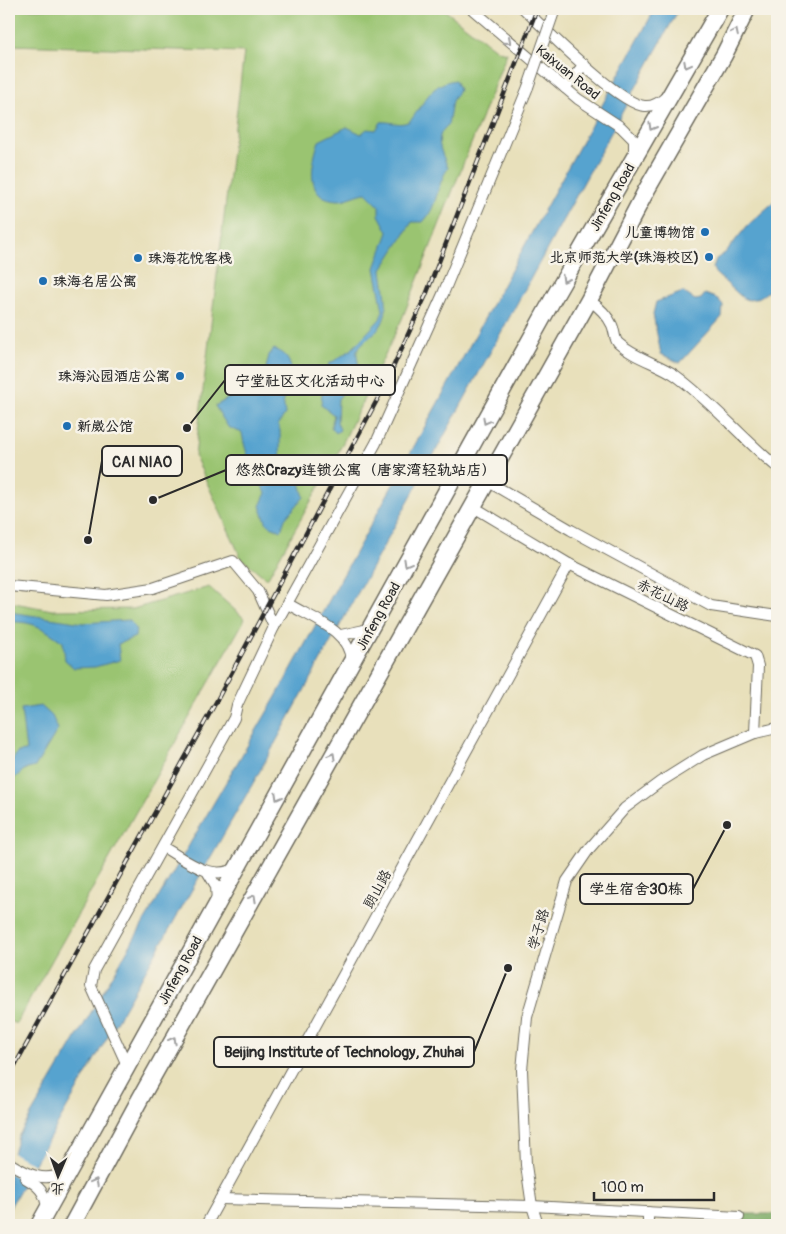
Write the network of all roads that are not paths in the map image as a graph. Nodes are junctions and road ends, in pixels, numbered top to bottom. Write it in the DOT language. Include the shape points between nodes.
graph roads {
  1 [pos="472,9"];
  2 [pos="524,9"];
  3 [pos="555,9"];
  4 [pos="720,9"];
  5 [pos="747,9"];
  6 [pos="584,64"];
  7 [pos="565,88"];
  8 [pos="671,94"];
  9 [pos="633,161"];
  10 [pos="589,300"];
  11 [pos="777,467"];
  12 [pos="487,480"];
  13 [pos="472,506"];
  14 [pos="569,564"];
  15 [pos="9,586"];
  16 [pos="288,604"];
  17 [pos="777,616"];
  18 [pos="274,627"];
  19 [pos="370,628"];
  20 [pos="341,635"];
  21 [pos="351,665"];
  22 [pos="777,728"];
  23 [pos="755,733"];
  24 [pos="163,846"];
  25 [pos="241,865"];
  26 [pos="206,872"];
  27 [pos="217,905"];
  28 [pos="127,1065"];
  29 [pos="9,1163"];
  30 [pos="9,1169"];
  31 [pos="68,1172"];
  32 [pos="30,1178"];
  33 [pos="220,1199"];
  34 [pos="532,1206"];
  35 [pos="48,1209"];
  36 [pos="648,1212"];
  37 [pos="738,1217"];
  38 [pos="39,1225"];
  39 [pos="72,1225"];
  40 [pos="206,1225"];
  41 [pos="538,1225"];
  42 [pos="648,1225"];
  1 -- 7 [label="street, Kaixuan Road, one-way"];
  2 -- 6 [label="street, Kaixuan Road"];
  3 -- 16 [label="street, bridge" via="528,87 443,294 376,443"];
  4 -- 8 [label="highway, Jinfeng Road, one-way"];
  10 -- 5 [label="highway, Jinfeng Road, one-way"];
  6 -- 7 [label="street"];
  6 -- 8 [label="street, Kaixuan Road" via="632,102 649,106"];
  7 -- 9 [label="street, Kaixuan Road" via="621,127 634,140"];
  8 -- 9 [label="highway, Jinfeng Road, one-way"];
  9 -- 19 [label="highway, Jinfeng Road, one-way"];
  10 -- 11 [label="street" via="603,310 612,324 616,341 674,374 730,421"];
  10 -- 12 [label="highway, Jinfeng Road"];
  12 -- 13 [label="highway, Jinfeng Road"];
  12 -- 17 [label="street" via="711,606"];
  13 -- 14 [label="street, 赤花山路"];
  39 -- 13 [label="highway, Jinfeng Road, one-way"];
  14 -- 23 [label="street, 赤花山路" via="755,656 758,666"];
  14 -- 33 [label="street, 朗山路"];
  15 -- 18 [label="street" via="106,595 153,588 233,561 258,592"];
  16 -- 18 [label="street"];
  16 -- 20 [label="street"];
  18 -- 24 [label="street" via="234,718"];
  19 -- 20 [label="street"];
  19 -- 21 [label="highway, Jinfeng Road"];
  20 -- 21 [label="street" via="351,650"];
  21 -- 25 [label="highway, Jinfeng Road, one-way"];
  22 -- 23 [label="street"];
  23 -- 34 [label="street, 学子路" via="703,755 625,808 589,849 567,881 527,1018 522,1122"];
  24 -- 26 [label="street"];
  24 -- 28 [label="street" via="94,970 92,986"];
  25 -- 26 [label="street" via="218,873"];
  25 -- 27 [label="highway, Jinfeng Road"];
  26 -- 27 [label="street" via="216,886"];
  27 -- 28 [label="highway, Jinfeng Road"];
  28 -- 31 [label="highway, Jinfeng Road"];
  29 -- 32 [label="street"];
  30 -- 32 [label="street"];
  31 -- 32 [label="street" via="46,1179"];
  31 -- 35 [label="highway, Jinfeng Road"];
  32 -- 35 [label="street" via="46,1196"];
  33 -- 34 [label="street"];
  33 -- 40 [label="street, 朗山路"];
  34 -- 36 [label="street"];
  34 -- 41 [label="street, 学子路"];
  35 -- 38 [label="highway, Jinfeng Road"];
  36 -- 37 [label="street"];
  36 -- 42 [label="street"];
}
